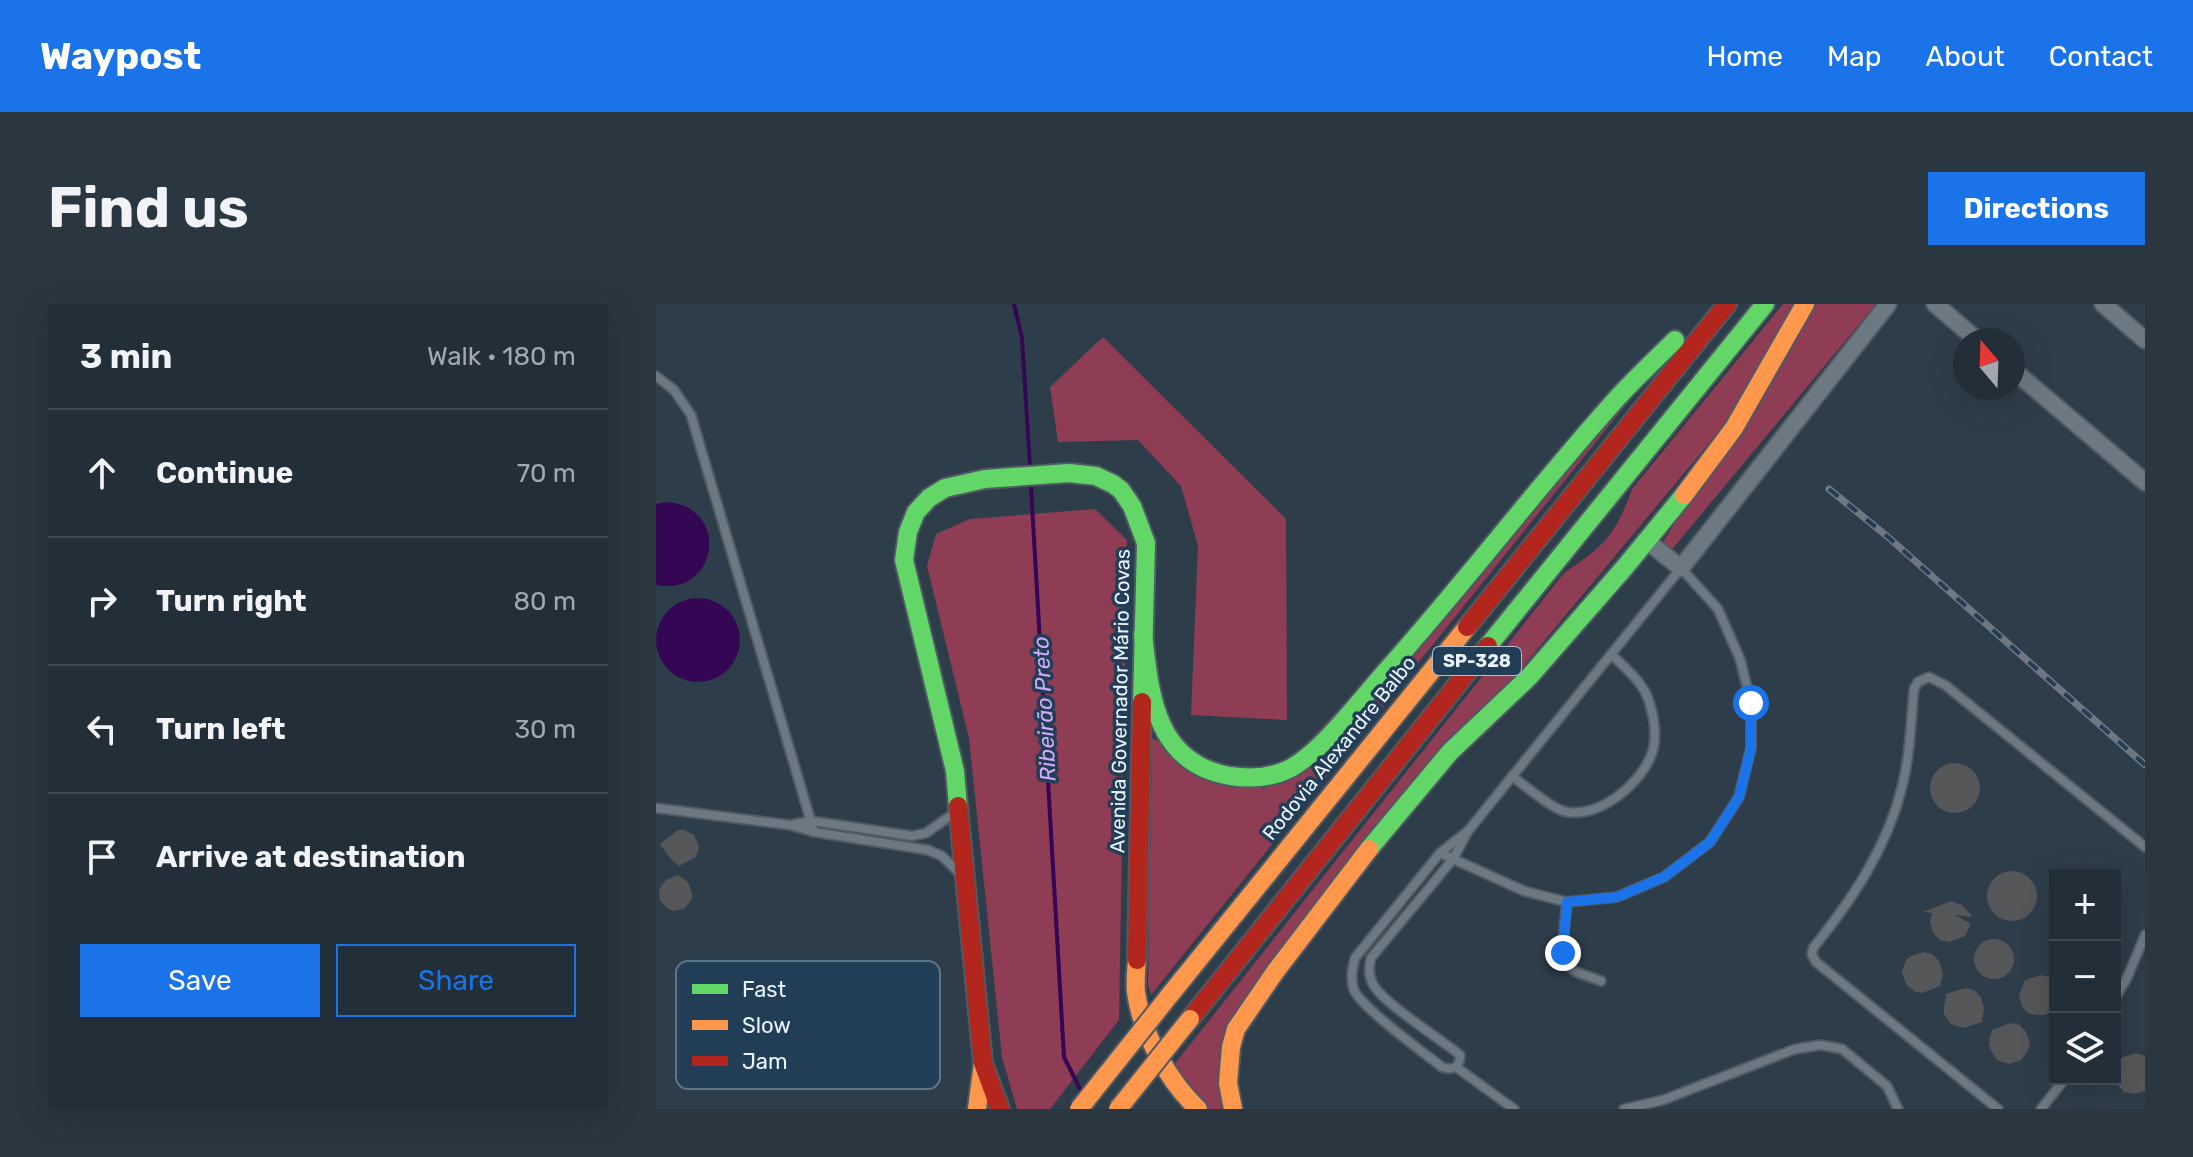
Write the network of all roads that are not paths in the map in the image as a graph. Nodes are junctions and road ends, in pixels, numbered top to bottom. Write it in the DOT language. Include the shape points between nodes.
graph roads {
  1 [pos="1710,304"];
  2 [pos="1727,304"];
  3 [pos="1765,304"];
  4 [pos="1805,304"];
  5 [pos="1888,304"];
  6 [pos="1935,304"];
  7 [pos="2103,304"];
  8 [pos="1963,328"];
  9 [pos="2145,340"];
  10 [pos="656,376"];
  11 [pos="2025,380"];
  12 [pos="2145,482"];
  13 [pos="1647,541"];
  14 [pos="1681,568"];
  15 [pos="1143,634"];
  16 [pos="1611,654"];
  17 [pos="1512,776"];
  18 [pos="656,808"];
  19 [pos="959,810"];
  20 [pos="812,821"];
  21 [pos="790,825"];
  22 [pos="1468,831"];
  23 [pos="814,832"];
  24 [pos="2145,847"];
  25 [pos="1440,853"];
  26 [pos="1453,859"];
  27 [pos="965,879"];
  28 [pos="1567,902"];
  29 [pos="2145,935"];
  30 [pos="1601,981"];
  31 [pos="2121,988"];
  32 [pos="983,1063"];
  33 [pos="1456,1067"];
  34 [pos="2060,1085"];
  35 [pos="977,1109"];
  36 [pos="1000,1109"];
  37 [pos="1079,1109"];
  38 [pos="1118,1109"];
  39 [pos="1198,1109"];
  40 [pos="1233,1109"];
  41 [pos="1514,1109"];
  42 [pos="1624,1109"];
  43 [pos="1898,1109"];
  44 [pos="1998,1109"];
  45 [pos="2041,1109"];
  1 -- 15 [label="main road" via="1612,403 1411,643 1301,763 1272,776 1241,779 1211,772 1184,756 1164,732 1152,703"];
  2 -- 37 [label="main road, Rodovia Alexandre Balbo / SP-328, bridge"];
  3 -- 38 [label="main road, SP-328, bridge"];
  4 -- 13 [label="main road" via="1720,449"];
  5 -- 14 [label="street"];
  6 -- 8 [label="street"];
  7 -- 9 [label="street"];
  10 -- 20 [label="lane" via="674,390 691,415"];
  11 -- 12 [label="street"];
  13 -- 14 [label="street"];
  13 -- 40 [label="main road" via="1529,677 1450,752 1351,870 1275,972 1233,1038 1228,1083"];
  14 -- 16 [label="lane"];
  14 -- 28 [label="lane" via="1718,609 1740,659 1751,703 1751,748 1739,797 1710,842 1664,877 1617,897"];
  15 -- 19 [label="main road, Avenida Governador Mário Covas" via="1146,543 1137,513 1122,491 1104,479 1084,473 972,481 949,485 929,497 909,526 904,560 955,771"];
  15 -- 39 [label="main road, Avenida Governador Mário Covas" via="1136,993 1150,1042 1183,1095"];
  16 -- 17 [label="lane"];
  16 -- 17 [label="lane" via="1649,698 1653,749 1637,778 1607,804 1573,812 1561,811"];
  17 -- 22 [label="lane"];
  18 -- 21 [label="lane"];
  19 -- 20 [label="lane" via="926,833 912,836"];
  19 -- 27 [label="main road, Avenida Governador Mário Covas"];
  20 -- 21 [label="lane"];
  20 -- 23 [label="lane"];
  21 -- 23 [label="lane"];
  22 -- 25 [label="lane"];
  22 -- 26 [label="lane"];
  23 -- 27 [label="lane" via="928,850"];
  24 -- 44 [label="lane" via="1945,685 1929,677 1918,682 1902,788 1883,842 1812,955"];
  25 -- 26 [label="lane"];
  25 -- 33 [label="lane" via="1355,958 1351,975 1364,1004 1442,1067"];
  26 -- 28 [label="lane" via="1524,891"];
  26 -- 33 [label="lane" via="1371,958 1369,971 1383,997 1460,1055"];
  27 -- 32 [label="main road, Avenida Governador Mário Covas"];
  28 -- 30 [label="lane" via="1565,963"];
  29 -- 31 [label="lane"];
  32 -- 35 [label="main road"];
  32 -- 36 [label="main road, Avenida Governador Mário Covas"];
  33 -- 41 [label="lane"];
  34 -- 45 [label="lane"];
  42 -- 43 [label="lane" via="1663,1100 1795,1049 1821,1045 1842,1049 1887,1086"];
}
